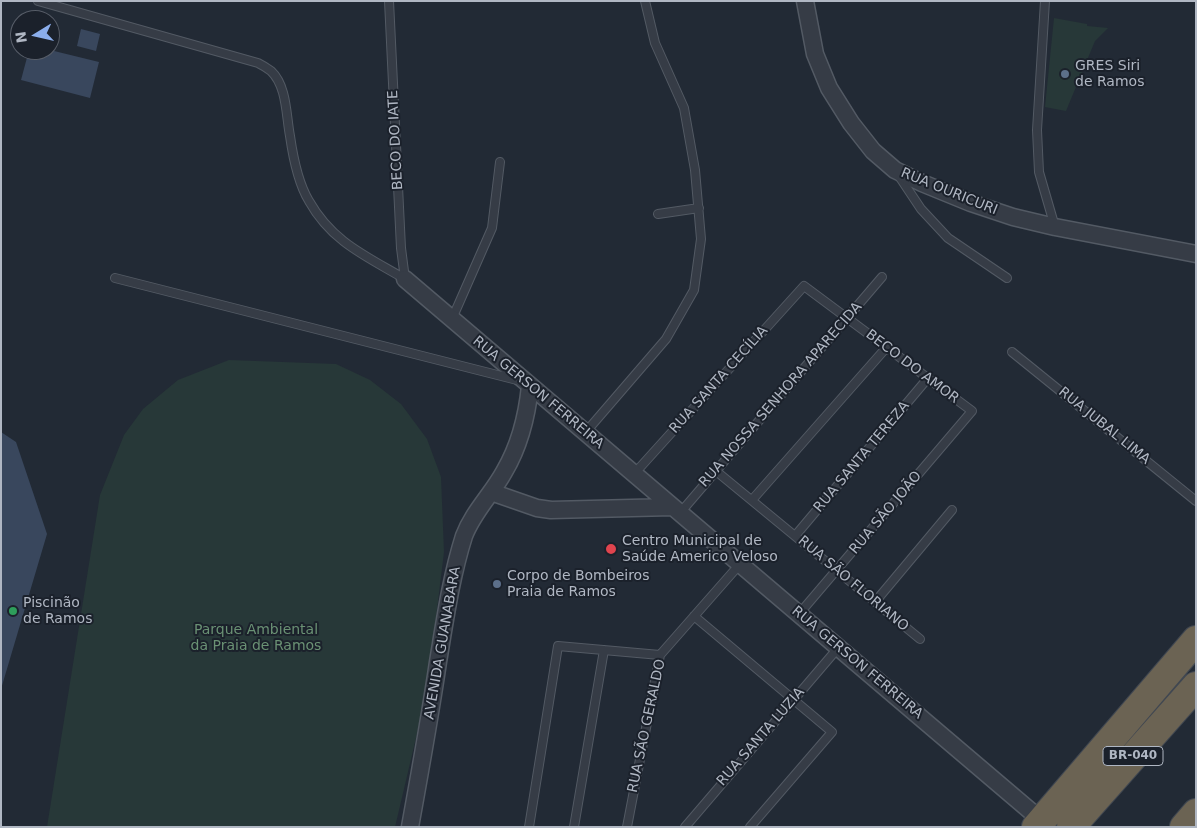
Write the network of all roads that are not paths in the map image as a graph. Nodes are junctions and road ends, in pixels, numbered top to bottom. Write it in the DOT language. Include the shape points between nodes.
graph roads {
  1 [pos="38,1"];
  2 [pos="389,1"];
  3 [pos="645,1"];
  4 [pos="805,1"];
  5 [pos="1045,1"];
  6 [pos="500,162"];
  7 [pos="895,170"];
  8 [pos="699,208"];
  9 [pos="658,214"];
  10 [pos="1055,227"];
  11 [pos="1196,254"];
  12 [pos="882,277"];
  13 [pos="115,278"];
  14 [pos="1007,278"];
  15 [pos="405,279"];
  16 [pos="804,286"];
  17 [pos="846,318"];
  18 [pos="452,320"];
  19 [pos="886,348"];
  20 [pos="1012,352"];
  21 [pos="928,378"];
  22 [pos="528,384"];
  23 [pos="972,411"];
  24 [pos="586,433"];
  25 [pos="716,471"];
  26 [pos="634,474"];
  27 [pos="491,492"];
  28 [pos="752,500"];
  29 [pos="1196,501"];
  30 [pos="676,510"];
  31 [pos="952,510"];
  32 [pos="795,536"];
  33 [pos="740,564"];
  34 [pos="837,570"];
  35 [pos="875,602"];
  36 [pos="799,614"];
  37 [pos="694,616"];
  38 [pos="920,640"];
  39 [pos="1196,640"];
  40 [pos="838,648"];
  41 [pos="604,650"];
  42 [pos="660,655"];
  43 [pos="1196,686"];
  44 [pos="794,700"];
  45 [pos="1196,813"];
  46 [pos="1038,824"];
  47 [pos="410,827"];
  48 [pos="529,827"];
  49 [pos="574,827"];
  50 [pos="627,827"];
  51 [pos="684,827"];
  52 [pos="750,827"];
  53 [pos="1072,827"];
  54 [pos="1184,827"];
  1 -- 15 [label="lane" via="258,63 271,71 280,85 297,170 308,200 323,223 341,241"];
  2 -- 15 [label="lane, BECO DO IATE"];
  3 -- 8 [label="lane" via="655,43 684,108"];
  4 -- 7 [label="street, RUA OURICURI" via="815,54 829,88 873,151"];
  5 -- 10 [label="lane" via="1037,130 1038,172"];
  6 -- 18 [label="lane" via="492,228"];
  7 -- 10 [label="street, RUA OURICURI" via="971,203"];
  7 -- 14 [label="lane" via="921,209 948,238"];
  8 -- 9 [label="lane"];
  8 -- 24 [label="lane" via="701,239 694,290 666,339"];
  10 -- 11 [label="street, RUA OURICURI"];
  12 -- 17 [label="lane, RUA NOSSA SENHORA APARECIDA"];
  13 -- 22 [label="lane"];
  15 -- 18 [label="street, RUA GERSON FERREIRA"];
  16 -- 17 [label="lane, BECO DO AMOR"];
  16 -- 26 [label="lane, RUA SANTA CECÍLIA"];
  17 -- 19 [label="lane, BECO DO AMOR"];
  17 -- 25 [label="lane, RUA NOSSA SENHORA APARECIDA"];
  18 -- 22 [label="street, RUA GERSON FERREIRA"];
  19 -- 21 [label="lane, BECO DO AMOR"];
  19 -- 28 [label="lane"];
  20 -- 29 [label="lane, RUA JUBAL LIMA"];
  21 -- 23 [label="lane, BECO DO AMOR"];
  21 -- 32 [label="lane, RUA SANTA TEREZA"];
  22 -- 24 [label="street, RUA GERSON FERREIRA"];
  22 -- 27 [label="street, AVENIDA GUANABARA" via="526,415 515,451"];
  23 -- 34 [label="lane, RUA SÃO JOÃO"];
  24 -- 26 [label="street, RUA GERSON FERREIRA"];
  25 -- 28 [label="lane, RUA SÃO FLORIANO"];
  25 -- 30 [label="lane, RUA NOSSA SENHORA APARECIDA"];
  26 -- 30 [label="street, RUA GERSON FERREIRA"];
  27 -- 30 [label="street" via="551,510"];
  27 -- 47 [label="street, AVENIDA GUANABARA" via="465,534 452,578"];
  28 -- 32 [label="lane, RUA SÃO FLORIANO"];
  30 -- 33 [label="street, RUA GERSON FERREIRA"];
  31 -- 35 [label="lane"];
  32 -- 34 [label="lane, RUA SÃO FLORIANO"];
  33 -- 36 [label="street, RUA GERSON FERREIRA"];
  33 -- 37 [label="lane, RUA SÃO GERALDO"];
  34 -- 35 [label="lane, RUA SÃO FLORIANO"];
  34 -- 36 [label="lane, RUA SÃO JOÃO"];
  35 -- 38 [label="lane, RUA SÃO FLORIANO"];
  36 -- 40 [label="street, RUA GERSON FERREIRA"];
  37 -- 42 [label="lane, RUA SÃO GERALDO"];
  37 -- 44 [label="lane"];
  39 -- 46 [label="highway"];
  40 -- 44 [label="lane, RUA SANTA LUZIA"];
  40 -- 46 [label="street, RUA GERSON FERREIRA"];
  41 -- 42 [label="lane"];
  41 -- 48 [label="lane" via="558,646"];
  41 -- 49 [label="lane"];
  42 -- 50 [label="lane, RUA SÃO GERALDO"];
  43 -- 53 [label="highway, BR-040"];
  44 -- 51 [label="lane, RUA SANTA LUZIA"];
  44 -- 52 [label="lane" via="832,732"];
  45 -- 54 [label="highway"];
}
